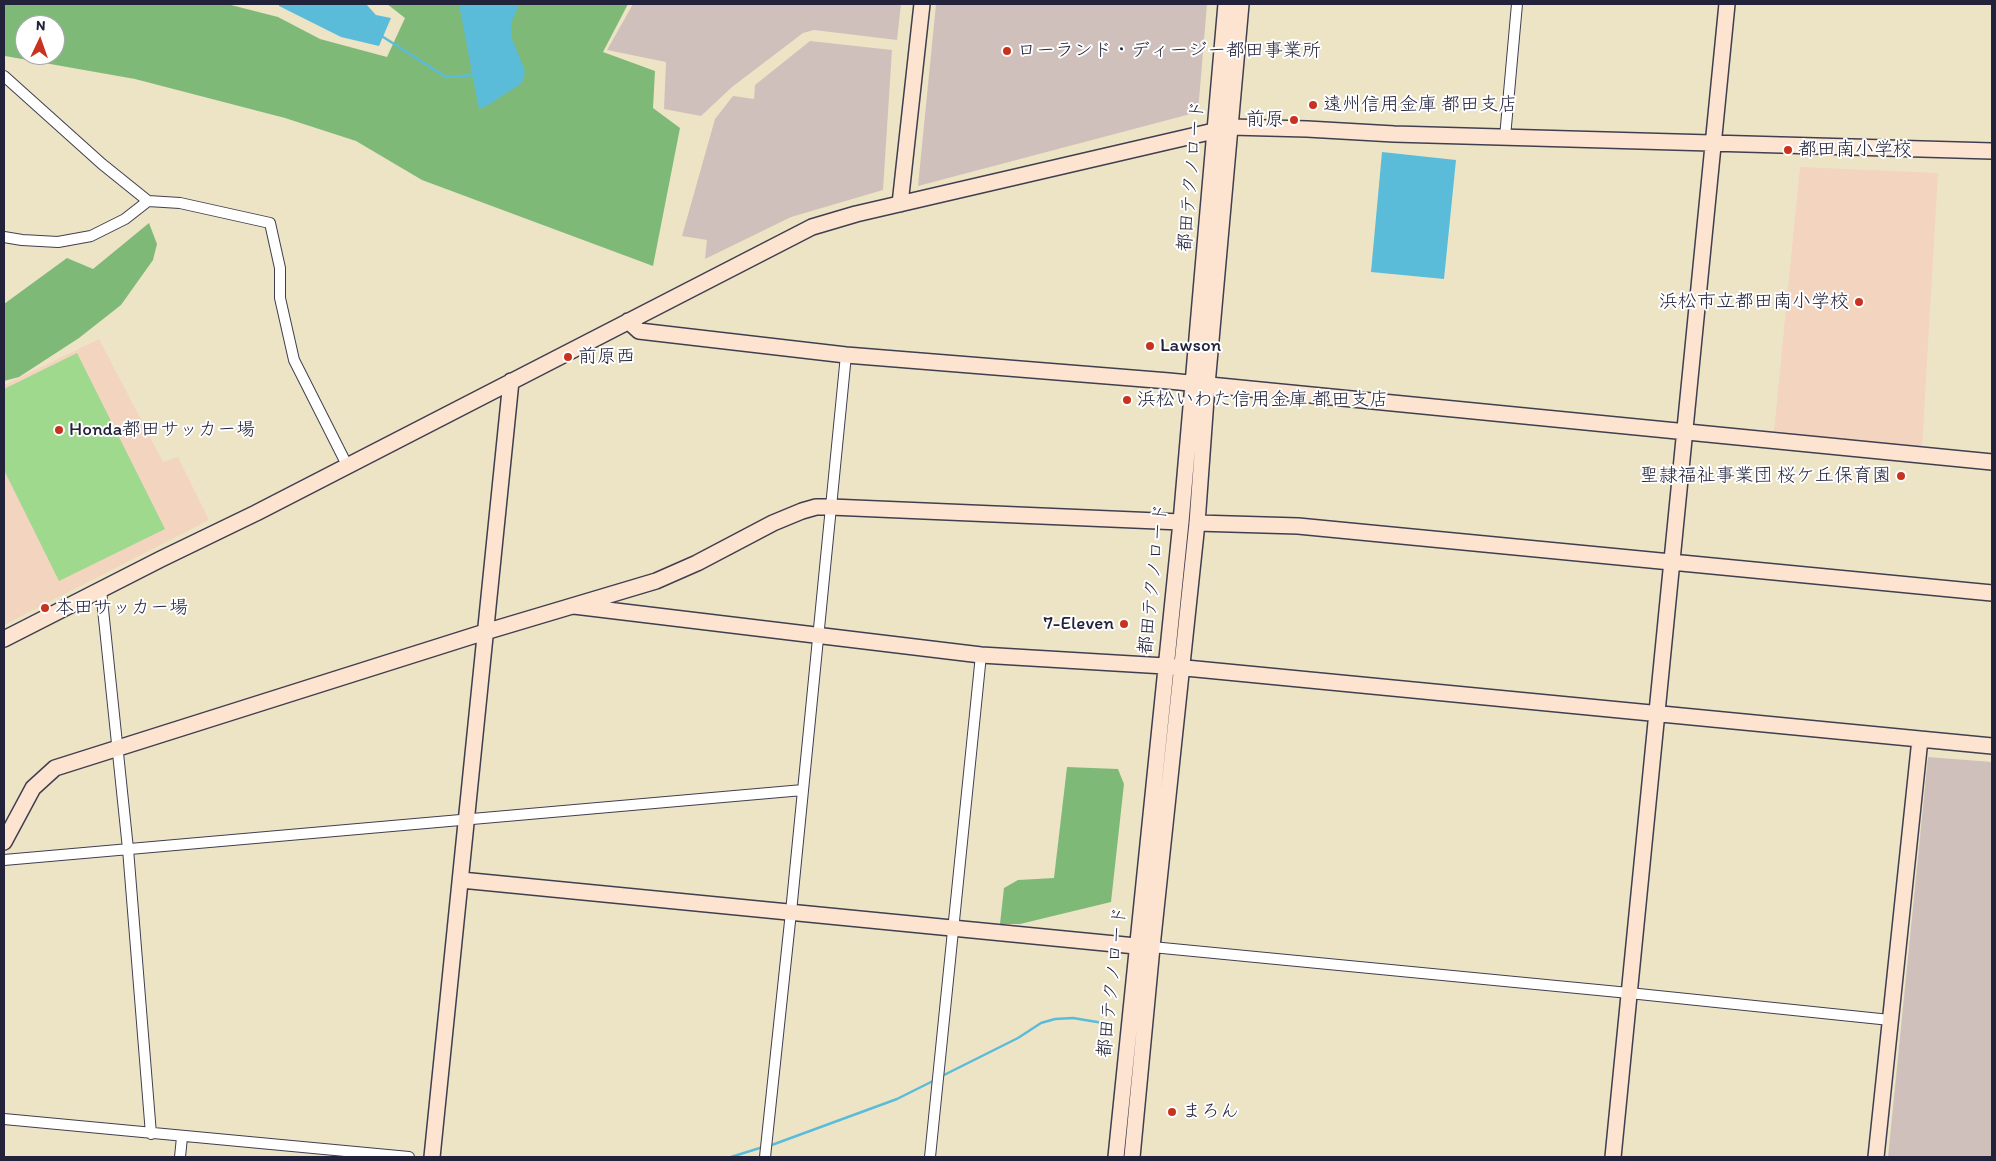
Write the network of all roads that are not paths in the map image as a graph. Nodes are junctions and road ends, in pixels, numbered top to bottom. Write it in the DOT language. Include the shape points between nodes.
graph roads {
  1 [pos="922,4"];
  2 [pos="1226,4"];
  3 [pos="1241,4"];
  4 [pos="1517,4"];
  5 [pos="1727,4"];
  6 [pos="4,76"];
  7 [pos="1223,129"];
  8 [pos="1505,137"];
  9 [pos="1712,143"];
  10 [pos="1992,151"];
  11 [pos="148,202"];
  12 [pos="900,204"];
  13 [pos="4,237"];
  14 [pos="628,321"];
  15 [pos="846,355"];
  16 [pos="511,381"];
  17 [pos="1200,384"];
  18 [pos="1684,432"];
  19 [pos="1992,462"];
  20 [pos="347,465"];
  21 [pos="831,507"];
  22 [pos="1180,522"];
  23 [pos="1197,523"];
  24 [pos="1672,562"];
  25 [pos="101,590"];
  26 [pos="1992,593"];
  27 [pos="574,606"];
  28 [pos="485,632"];
  29 [pos="818,636"];
  30 [pos="4,639"];
  31 [pos="981,655"];
  32 [pos="1166,666"];
  33 [pos="1182,667"];
  34 [pos="1656,714"];
  35 [pos="1920,739"];
  36 [pos="1992,746"];
  37 [pos="118,747"];
  38 [pos="803,790"];
  39 [pos="466,819"];
  40 [pos="4,842"];
  41 [pos="128,849"];
  42 [pos="4,860"];
  43 [pos="461,880"];
  44 [pos="791,912"];
  45 [pos="954,928"];
  46 [pos="1145,947"];
  47 [pos="1629,993"];
  48 [pos="1890,1020"];
  49 [pos="4,1119"];
  50 [pos="151,1134"];
  51 [pos="182,1137"];
  52 [pos="180,1157"];
  53 [pos="409,1157"];
  54 [pos="432,1157"];
  55 [pos="765,1157"];
  56 [pos="930,1157"];
  57 [pos="1116,1157"];
  58 [pos="1132,1157"];
  59 [pos="1612,1157"];
  60 [pos="1876,1157"];
  1 -- 12 [label="street"];
  2 -- 7 [label="street, 都田テクノロード"];
  3 -- 7 [label="street, 都田テクノロード"];
  4 -- 8 [label="street"];
  5 -- 9 [label="street"];
  6 -- 11 [label="street"];
  7 -- 8 [label="street"];
  7 -- 12 [label="street"];
  7 -- 17 [label="street, 都田テクノロード"];
  8 -- 9 [label="street"];
  9 -- 10 [label="street"];
  9 -- 18 [label="street"];
  11 -- 13 [label="street" via="125,219 92,236 58,242"];
  11 -- 20 [label="street" via="180,203 270,222 280,268 280,298 294,360"];
  12 -- 14 [label="street" via="812,227"];
  14 -- 15 [label="street" via="639,331"];
  14 -- 16 [label="street"];
  15 -- 17 [label="street"];
  15 -- 21 [label="street"];
  16 -- 20 [label="street"];
  16 -- 28 [label="street"];
  17 -- 18 [label="street"];
  17 -- 22 [label="street, 都田テクノロード"];
  17 -- 23 [label="street, 都田テクノロード"];
  18 -- 19 [label="street"];
  18 -- 24 [label="street"];
  20 -- 25 [label="street"];
  21 -- 22 [label="street"];
  21 -- 27 [label="street" via="802,511 656,581"];
  21 -- 29 [label="street"];
  22 -- 32 [label="street, 都田テクノロード"];
  23 -- 24 [label="street" via="1298,526"];
  23 -- 33 [label="street, 都田テクノロード"];
  24 -- 26 [label="street"];
  24 -- 34 [label="street"];
  25 -- 30 [label="street"];
  25 -- 37 [label="street"];
  27 -- 28 [label="street"];
  27 -- 29 [label="street"];
  28 -- 37 [label="street"];
  28 -- 39 [label="street"];
  29 -- 31 [label="street"];
  29 -- 38 [label="street"];
  31 -- 32 [label="street"];
  31 -- 45 [label="street"];
  32 -- 33 [label="street"];
  32 -- 46 [label="street, 都田テクノロード"];
  33 -- 34 [label="street"];
  33 -- 46 [label="street, 都田テクノロード"];
  34 -- 35 [label="street"];
  34 -- 47 [label="street"];
  35 -- 36 [label="street"];
  35 -- 48 [label="street"];
  37 -- 40 [label="street" via="55,768 33,788"];
  37 -- 41 [label="street"];
  38 -- 39 [label="street"];
  38 -- 44 [label="street"];
  39 -- 41 [label="street"];
  39 -- 43 [label="street"];
  41 -- 42 [label="street"];
  41 -- 50 [label="street"];
  43 -- 44 [label="street"];
  43 -- 54 [label="street"];
  44 -- 45 [label="street"];
  44 -- 55 [label="street"];
  45 -- 46 [label="street"];
  45 -- 56 [label="street"];
  46 -- 47 [label="street"];
  46 -- 57 [label="street, 都田テクノロード"];
  46 -- 58 [label="street, 都田テクノロード"];
  47 -- 48 [label="street"];
  47 -- 59 [label="street"];
  48 -- 60 [label="street"];
  49 -- 50 [label="street"];
  50 -- 51 [label="street"];
  51 -- 52 [label="street"];
  51 -- 53 [label="street"];
}
